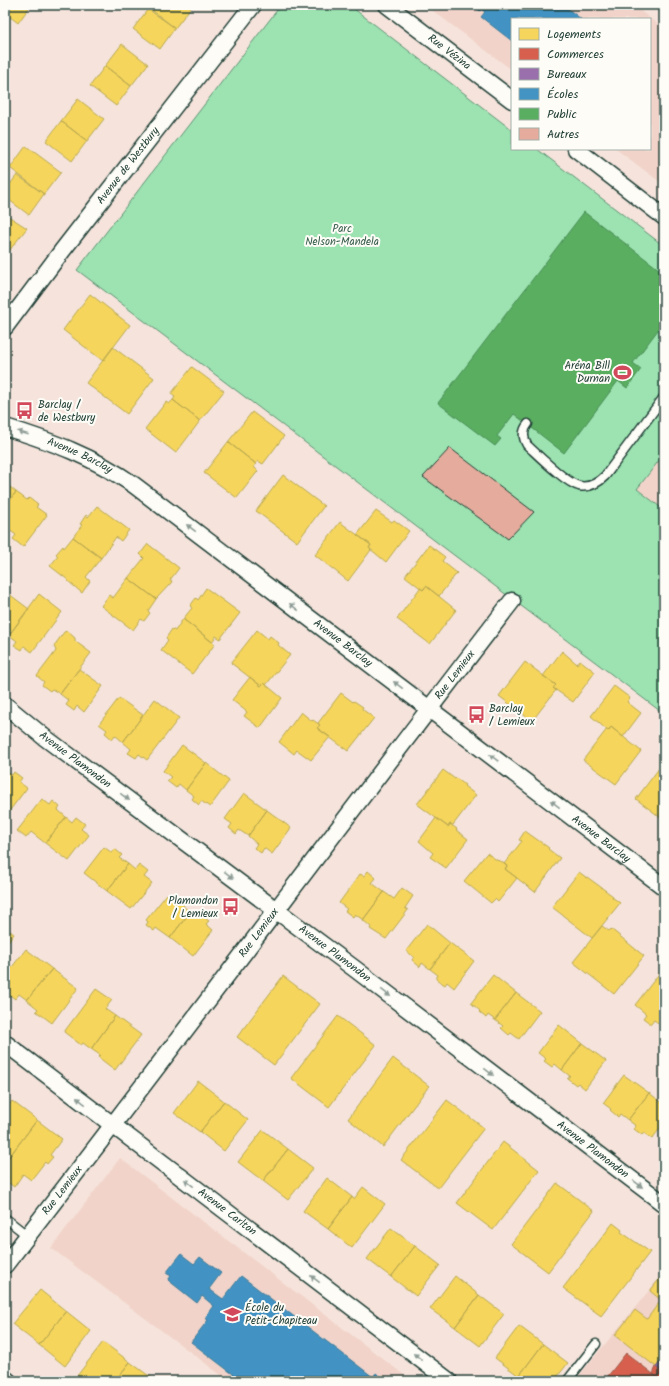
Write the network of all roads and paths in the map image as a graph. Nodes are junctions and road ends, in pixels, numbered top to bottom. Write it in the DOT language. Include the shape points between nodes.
graph roads {
  1 [pos="253,5"];
  2 [pos="387,5"];
  3 [pos="511,99"];
  4 [pos="577,150"];
  5 [pos="664,217"];
  6 [pos="5,327"];
  7 [pos="664,397"];
  8 [pos="528,424"];
  9 [pos="5,427"];
  10 [pos="512,601"];
  11 [pos="5,705"];
  12 [pos="429,708"];
  13 [pos="664,887"];
  14 [pos="276,911"];
  15 [pos="5,1043"];
  16 [pos="112,1125"];
  17 [pos="664,1204"];
  18 [pos="5,1218"];
  19 [pos="28,1236"];
  20 [pos="5,1266"];
  21 [pos="596,1344"];
  22 [pos="5,1379"];
  23 [pos="8,1381"];
  24 [pos="449,1381"];
  25 [pos="567,1381"];
  1 -- 6 [label="street, Avenue de Westbury"];
  2 -- 3 [label="street, Rue Vézina"];
  4 -- 5 [label="street"];
  7 -- 8 [label="lane" via="605,476 584,487 573,484 527,445 524,441 524,432"];
  12 -- 9 [label="street, Avenue Barclay, one-way" via="120,476 60,445"];
  10 -- 12 [label="street, Rue Lemieux"];
  11 -- 14 [label="street, Avenue Plamondon, one-way"];
  13 -- 12 [label="street, Avenue Barclay, one-way"];
  12 -- 14 [label="street, Rue Lemieux"];
  14 -- 16 [label="street, Rue Lemieux"];
  14 -- 17 [label="street, Avenue Plamondon, one-way"];
  16 -- 15 [label="street, Avenue Carlton, one-way"];
  16 -- 19 [label="street, Rue Lemieux"];
  24 -- 16 [label="street, Avenue Carlton, one-way"];
  18 -- 19 [label="lane"];
  19 -- 20 [label="street, Rue Lemieux"];
  21 -- 25 [label="lane"];
  22 -- 23 [label="street"];
}
